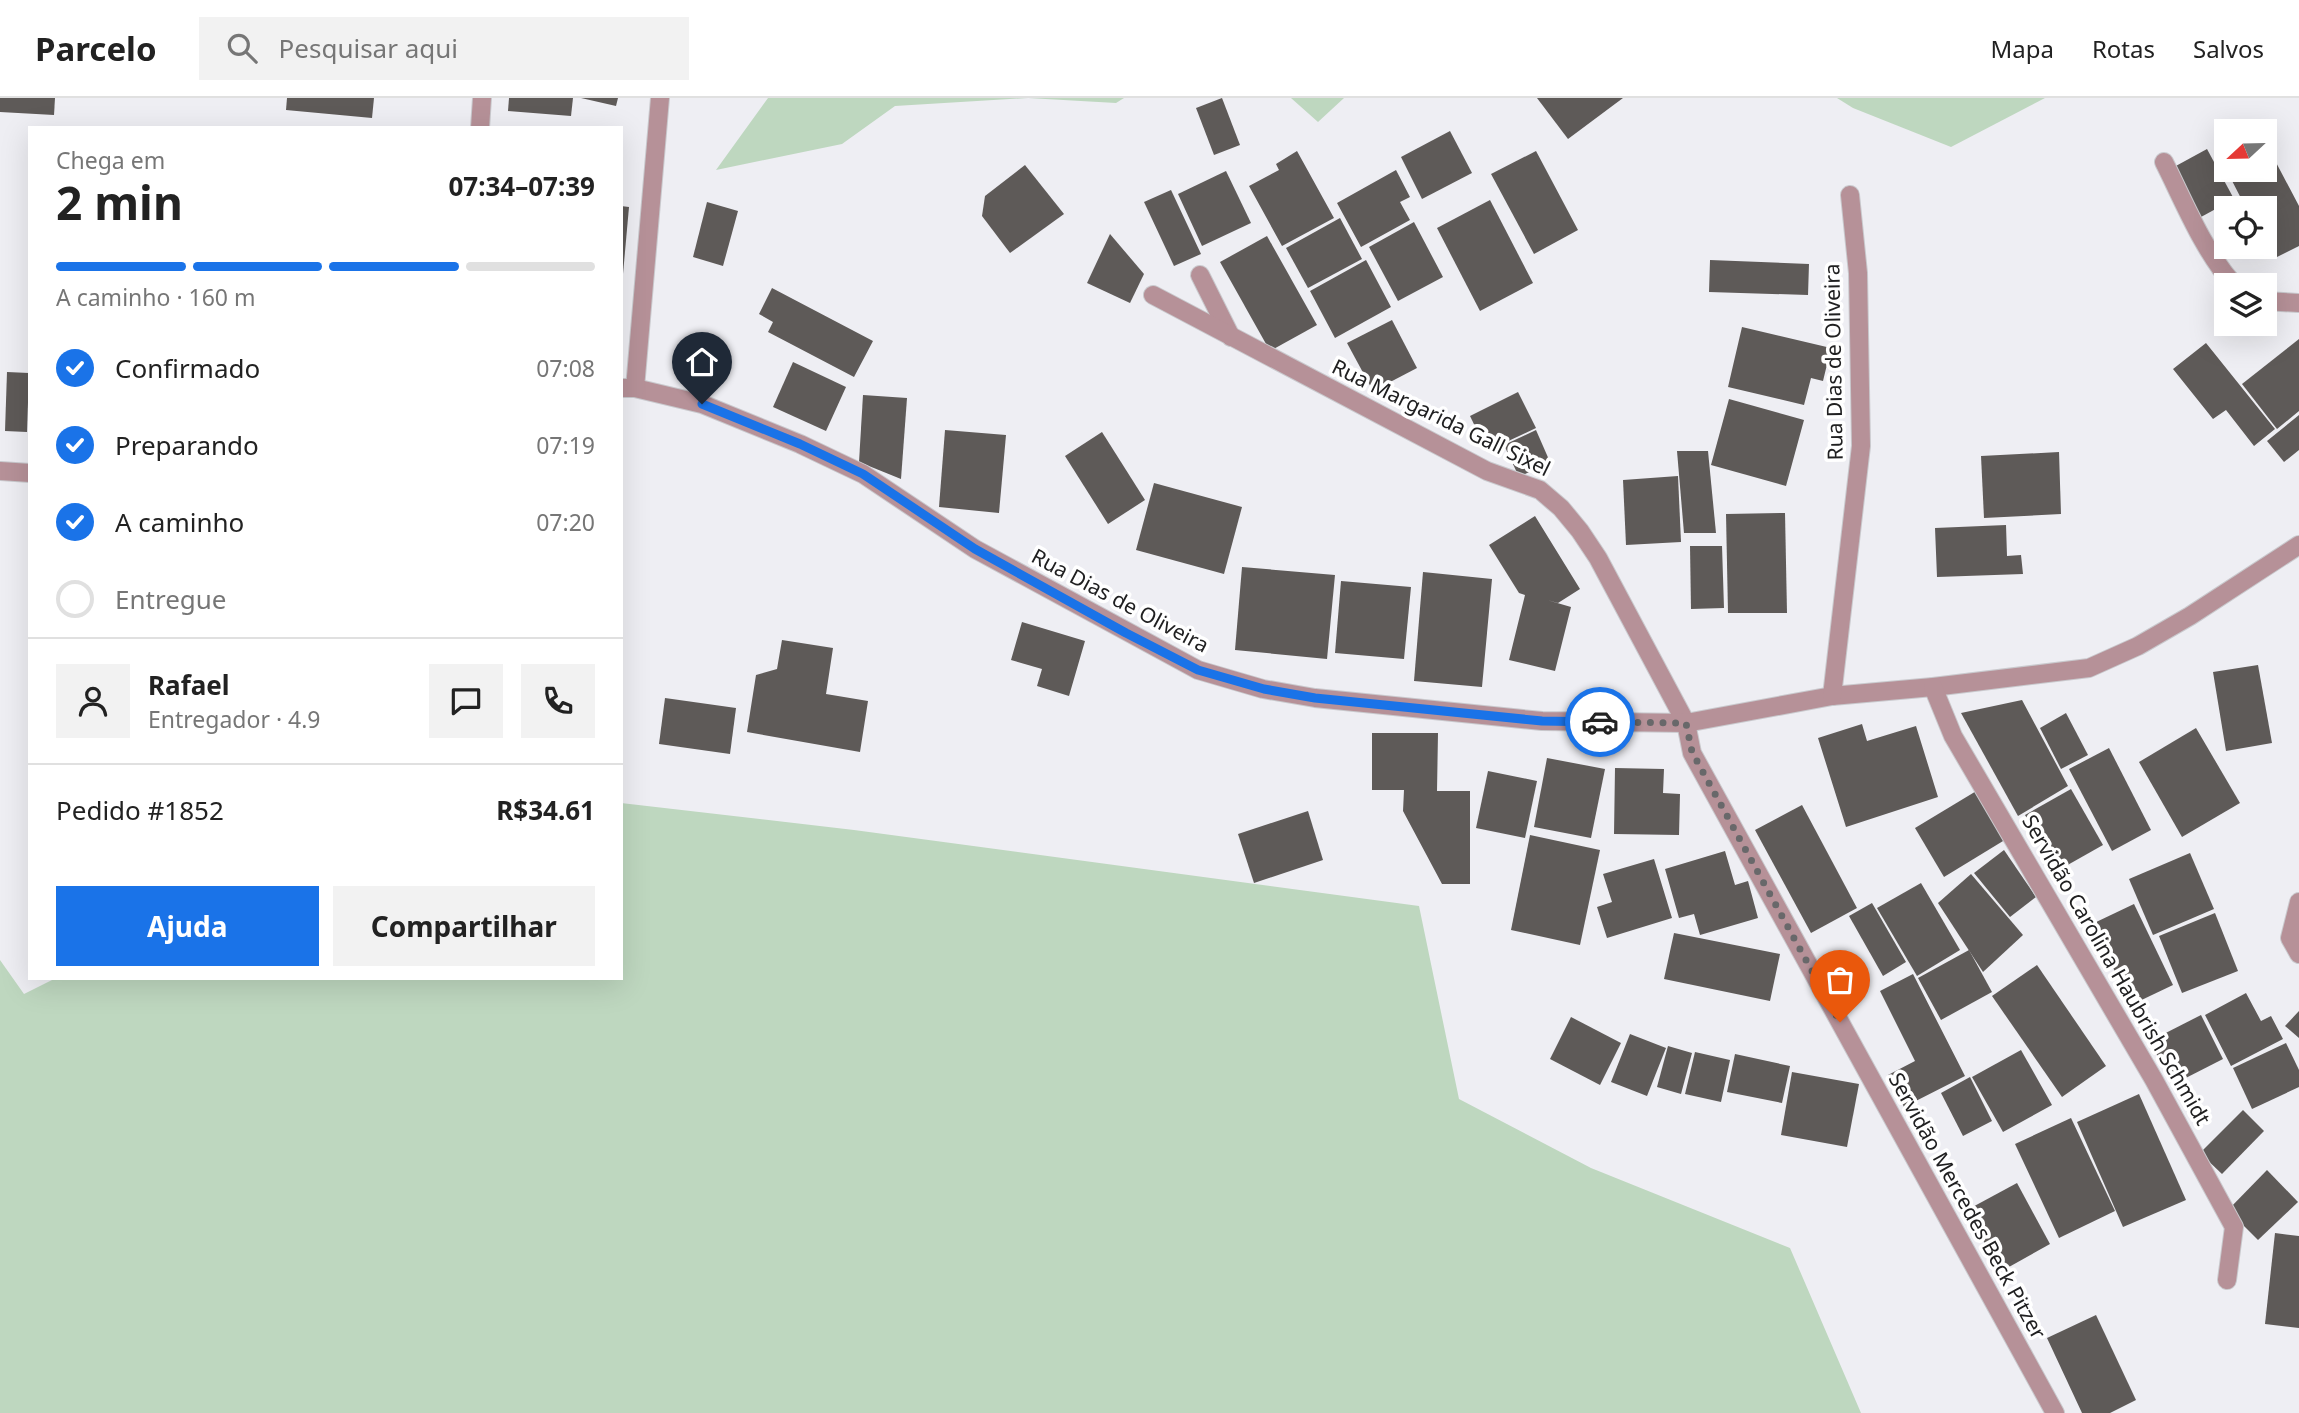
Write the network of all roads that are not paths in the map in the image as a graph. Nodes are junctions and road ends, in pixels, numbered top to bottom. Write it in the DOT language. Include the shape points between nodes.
graph roads {
  1 [pos="482,98"];
  2 [pos="660,98"];
  3 [pos="480,126"];
  4 [pos="2164,162"];
  5 [pos="1850,195"];
  6 [pos="2224,273"];
  7 [pos="1200,275"];
  8 [pos="1153,295"];
  9 [pos="2277,302"];
  10 [pos="2299,303"];
  11 [pos="1231,337"];
  12 [pos="628,388"];
  13 [pos="0,471"];
  14 [pos="28,473"];
  15 [pos="2299,545"];
  16 [pos="1933,687"];
  17 [pos="1832,696"];
  18 [pos="1686,723"];
  19 [pos="2299,902"];
  20 [pos="2299,954"];
  21 [pos="2227,1280"];
  22 [pos="2055,1413"];
  1 -- 3 [label="street"];
  2 -- 12 [label="street, Rua Dias de Oliveira"];
  4 -- 6 [label="street"];
  5 -- 17 [label="street, Rua Dias de Oliveira" via="1858,272 1861,446"];
  7 -- 11 [label="street"];
  8 -- 11 [label="street, Rua Margarida Gall Sixel"];
  9 -- 10 [label="street"];
  11 -- 18 [label="street, Rua Margarida Gall Sixel" via="1488,471 1540,490 1561,508 1598,558"];
  12 -- 18 [label="street, Rua Dias de Oliveira" via="702,404 863,474 975,549 1198,670 1264,689 1327,700 1542,721"];
  13 -- 14 [label="street"];
  15 -- 16 [label="street, Rua Dias de Oliveira" via="2180,622 2089,668"];
  16 -- 17 [label="street, Rua Dias de Oliveira"];
  16 -- 21 [label="street, Servidão Carolina Haubrish Schmidt" via="1953,736 2154,1080 2234,1227"];
  17 -- 18 [label="street, Rua Dias de Oliveira"];
  18 -- 22 [label="street, Servidão Mercedes Beck Pitzer" via="1692,752"];
  19 -- 20 [label="street" via="2290,939"];
}
